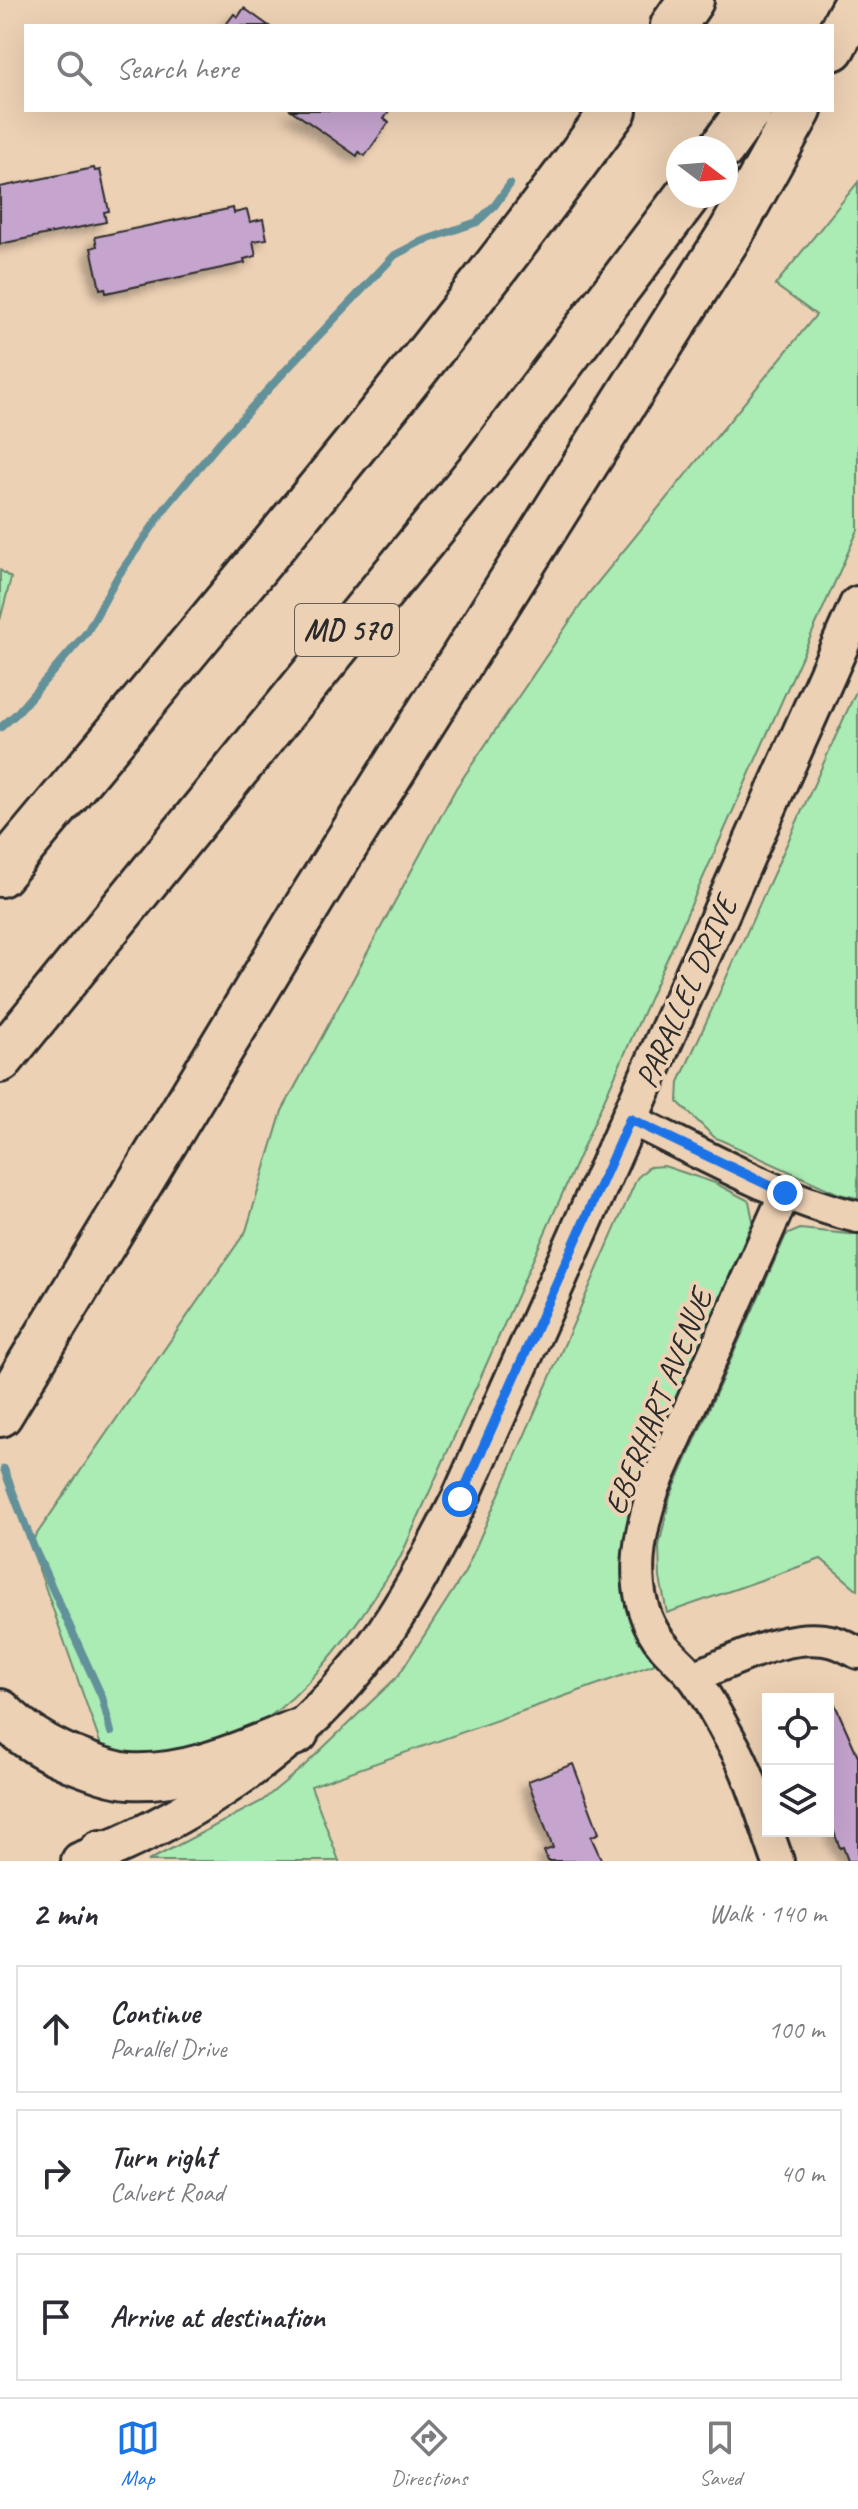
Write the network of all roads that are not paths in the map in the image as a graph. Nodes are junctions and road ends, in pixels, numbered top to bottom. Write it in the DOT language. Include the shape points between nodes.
graph roads {
  1 [pos="691,0"];
  2 [pos="826,0"];
  3 [pos="858,0"];
  4 [pos="674,24"];
  5 [pos="809,24"];
  6 [pos="834,44"];
  7 [pos="613,112"];
  8 [pos="748,112"];
  9 [pos="798,112"];
  10 [pos="731,136"];
  11 [pos="678,208"];
  12 [pos="858,605"];
  13 [pos="0,874"];
  14 [pos="314,895"];
  15 [pos="0,1060"];
  16 [pos="630,1119"];
  17 [pos="785,1193"];
  18 [pos="858,1217"];
  19 [pos="4,1354"];
  20 [pos="0,1414"];
  21 [pos="858,1653"];
  22 [pos="693,1677"];
  23 [pos="0,1712"];
  24 [pos="296,1732"];
  25 [pos="92,1858"];
  26 [pos="778,1861"];
  1 -- 4 [label="highway"];
  2 -- 5 [label="highway"];
  3 -- 6 [label="highway"];
  7 -- 13 [label="highway" via="393,400"];
  8 -- 10 [label="highway"];
  9 -- 14 [label="highway" via="732,231"];
  11 -- 15 [label="highway, MD 570" via="484,465"];
  12 -- 16 [label="street, PARALLEL DRIVE"];
  14 -- 19 [label="highway"];
  14 -- 20 [label="highway"];
  16 -- 17 [label="street"];
  16 -- 24 [label="street, PARALLEL DRIVE" via="460,1499 414,1587 340,1691"];
  17 -- 18 [label="street"];
  17 -- 22 [label="street, EBERHART AVENUE" via="643,1520 638,1580 643,1606 652,1631"];
  21 -- 22 [label="street" via="813,1639 783,1643"];
  22 -- 26 [label="street, EBERHART AVENUE" via="736,1751"];
  23 -- 24 [label="highway" via="53,1751 128,1776 202,1768"];
  24 -- 25 [label="street, PARALLEL DRIVE" via="235,1780"];
}
